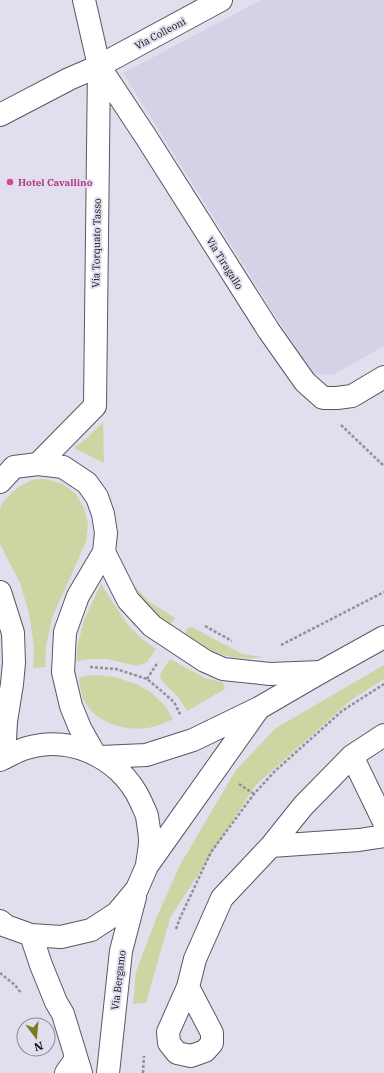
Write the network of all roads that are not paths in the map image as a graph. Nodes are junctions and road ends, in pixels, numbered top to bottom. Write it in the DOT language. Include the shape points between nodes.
graph roads {
  1 [pos="84,0"];
  2 [pos="221,0"];
  3 [pos="99,66"];
  4 [pos="0,115"];
  5 [pos="384,377"];
  6 [pos="38,464"];
  7 [pos="5,470"];
  8 [pos="104,552"];
  9 [pos="0,592"];
  10 [pos="384,637"];
  11 [pos="321,672"];
  12 [pos="259,708"];
  13 [pos="384,735"];
  14 [pos="97,755"];
  15 [pos="352,756"];
  16 [pos="2,759"];
  17 [pos="384,822"];
  18 [pos="384,836"];
  19 [pos="271,846"];
  20 [pos="147,866"];
  21 [pos="137,889"];
  22 [pos="0,921"];
  23 [pos="30,935"];
  24 [pos="188,987"];
  25 [pos="74,1068"];
  26 [pos="108,1073"];
  1 -- 3 [label="street, Via Torquato Tasso"];
  2 -- 3 [label="street, Via Colleoni"];
  3 -- 4 [label="street, Via Colleoni"];
  3 -- 5 [label="street, Via Tiragallo" via="269,331 305,382 323,398 337,398 352,396"];
  3 -- 6 [label="street, Via Torquato Tasso" via="95,406"];
  6 -- 7 [label="street"];
  6 -- 8 [label="street" via="63,467 87,483 97,498 103,514 106,533"];
  8 -- 11 [label="street" via="128,600 152,626 205,661 223,669 270,674"];
  8 -- 14 [label="street" via="78,596 66,632 63,672 71,706 80,728"];
  9 -- 16 [label="street" via="13,633 14,663"];
  10 -- 11 [label="street"];
  11 -- 12 [label="street"];
  12 -- 14 [label="street" via="193,740 146,755"];
  12 -- 20 [label="street"];
  13 -- 15 [label="street"];
  14 -- 16 [label="street" via="72,746 48,744 25,748"];
  14 -- 20 [label="street" via="121,772 136,792 146,815 150,841"];
  15 -- 17 [label="street"];
  15 -- 19 [label="street" via="303,806"];
  18 -- 19 [label="street"];
  19 -- 24 [label="street" via="222,898 195,959"];
  20 -- 21 [label="street"];
  21 -- 23 [label="street" via="117,913 91,930 62,937"];
  21 -- 26 [label="street, Via Bergamo" via="121,951"];
  22 -- 23 [label="street"];
  23 -- 25 [label="street" via="63,1014"];
}
